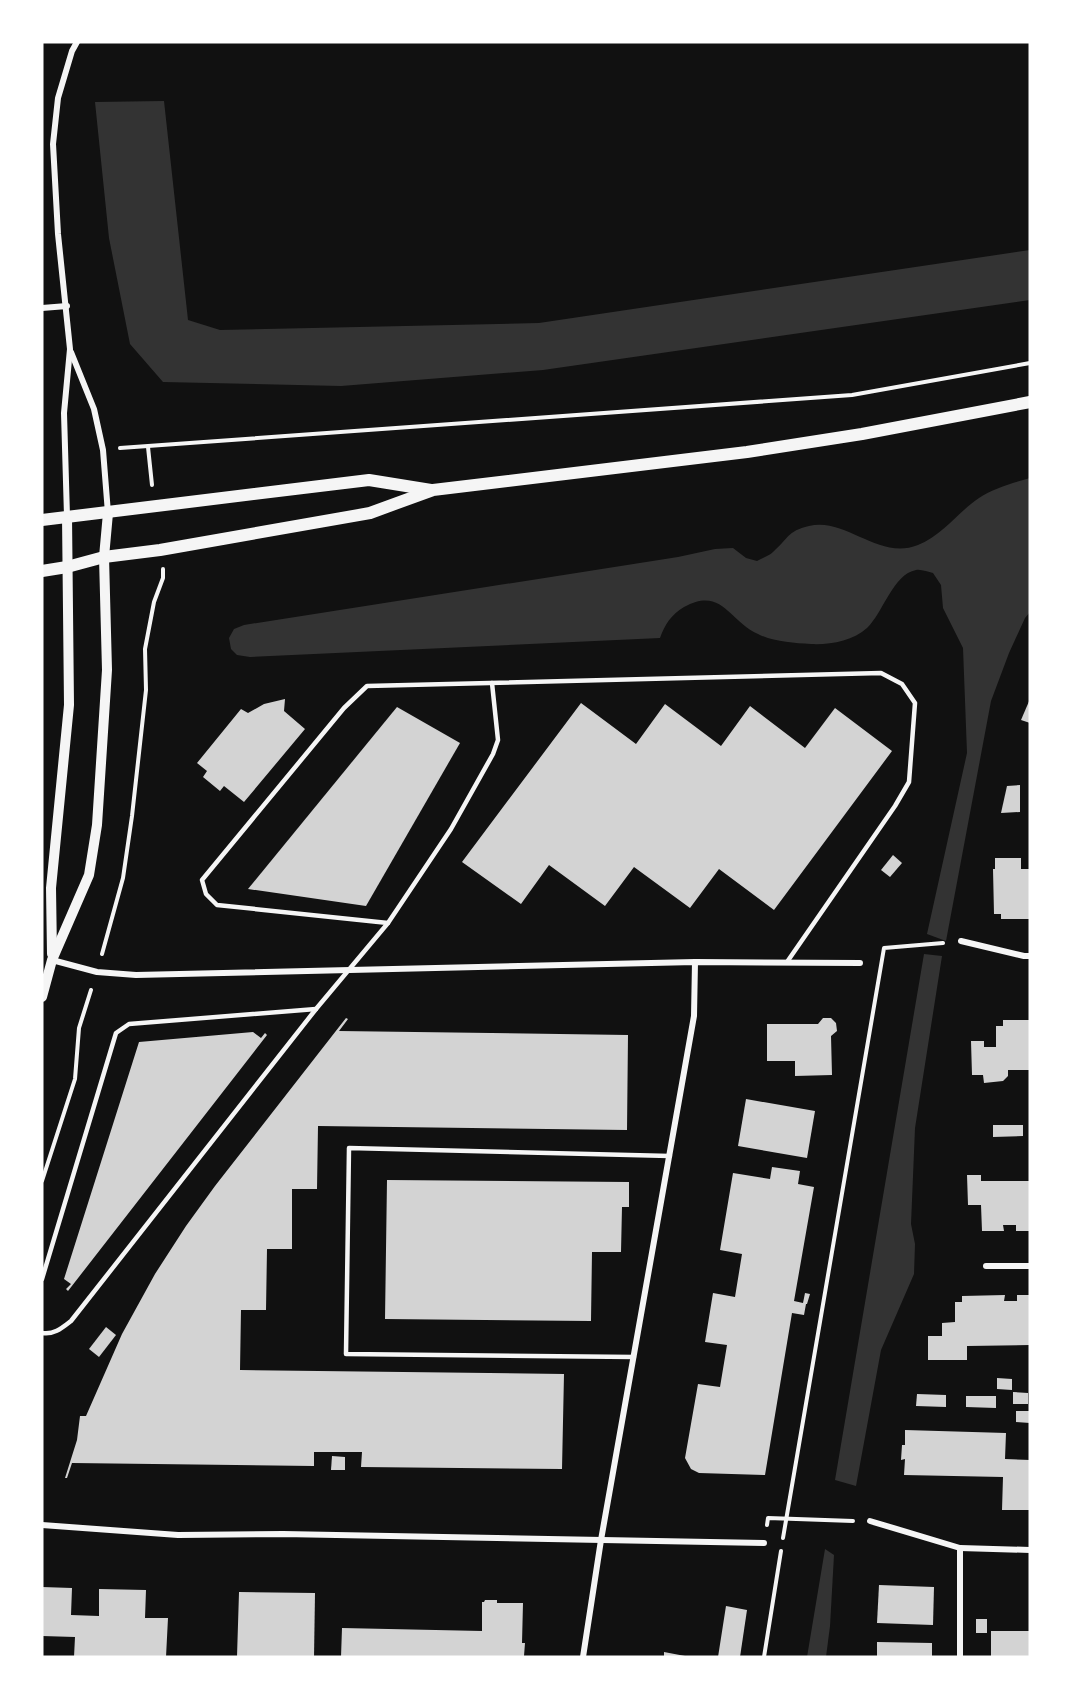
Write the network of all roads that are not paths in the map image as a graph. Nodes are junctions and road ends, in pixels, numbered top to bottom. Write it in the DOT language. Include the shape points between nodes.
graph roads {
  1 [pos="77,42"];
  2 [pos="67,306"];
  3 [pos="42,308"];
  4 [pos="70,349"];
  5 [pos="1030,402"];
  6 [pos="433,490"];
  7 [pos="108,513"];
  8 [pos="66,516"];
  9 [pos="42,520"];
  10 [pos="104,557"];
  11 [pos="67,567"];
  12 [pos="42,571"];
  13 [pos="492,683"];
  14 [pos="388,923"];
  15 [pos="961,941"];
  16 [pos="1030,956"];
  17 [pos="52,960"];
  18 [pos="695,962"];
  19 [pos="787,962"];
  20 [pos="860,963"];
  21 [pos="348,971"];
  22 [pos="42,997"];
  23 [pos="316,1009"];
  24 [pos="670,1156"];
  25 [pos="986,1266"];
  26 [pos="1030,1266"];
  27 [pos="42,1279"];
  28 [pos="42,1333"];
  29 [pos="634,1357"];
  30 [pos="870,1521"];
  31 [pos="42,1525"];
  32 [pos="601,1540"];
  33 [pos="764,1543"];
  34 [pos="960,1548"];
  35 [pos="1030,1550"];
  36 [pos="583,1657"];
  37 [pos="960,1657"];
  1 -- 2 [label="street" via="57,98 53,144"];
  2 -- 3 [label="street"];
  2 -- 4 [label="street"];
  4 -- 7 [label="street" via="94,409 103,450"];
  4 -- 8 [label="street" via="64,413"];
  5 -- 6 [label="main road" via="757,450"];
  6 -- 7 [label="main road" via="369,480"];
  6 -- 10 [label="main road" via="370,513"];
  7 -- 8 [label="main road"];
  7 -- 10 [label="street"];
  8 -- 9 [label="main road"];
  8 -- 11 [label="street"];
  10 -- 11 [label="main road"];
  10 -- 17 [label="street" via="107,670 96,825 89,875"];
  11 -- 12 [label="main road"];
  11 -- 17 [label="street" via="69,705 51,888"];
  13 -- 14 [label="lane" via="498,740 494,754 451,829"];
  13 -- 14 [label="lane" via="367,686 344,708 202,880 206,894 217,905"];
  13 -- 19 [label="lane" via="881,674 902,684 915,703 909,782"];
  14 -- 21 [label="lane"];
  15 -- 16 [label="street"];
  17 -- 21 [label="street" via="98,972 136,975"];
  17 -- 22 [label="street"];
  18 -- 19 [label="street"];
  18 -- 21 [label="street"];
  18 -- 24 [label="street" via="694,1016"];
  19 -- 20 [label="street"];
  21 -- 23 [label="lane"];
  23 -- 27 [label="lane" via="129,1024 116,1033"];
  23 -- 28 [label="lane" via="71,1321 58,1330"];
  24 -- 29 [label="street"];
  24 -- 29 [label="lane" via="349,1149 346,1354"];
  25 -- 26 [label="street"];
  29 -- 32 [label="street"];
  30 -- 34 [label="street"];
  31 -- 32 [label="street" via="178,1535"];
  32 -- 33 [label="street"];
  32 -- 36 [label="street"];
  34 -- 35 [label="street"];
  34 -- 37 [label="street"];
}
